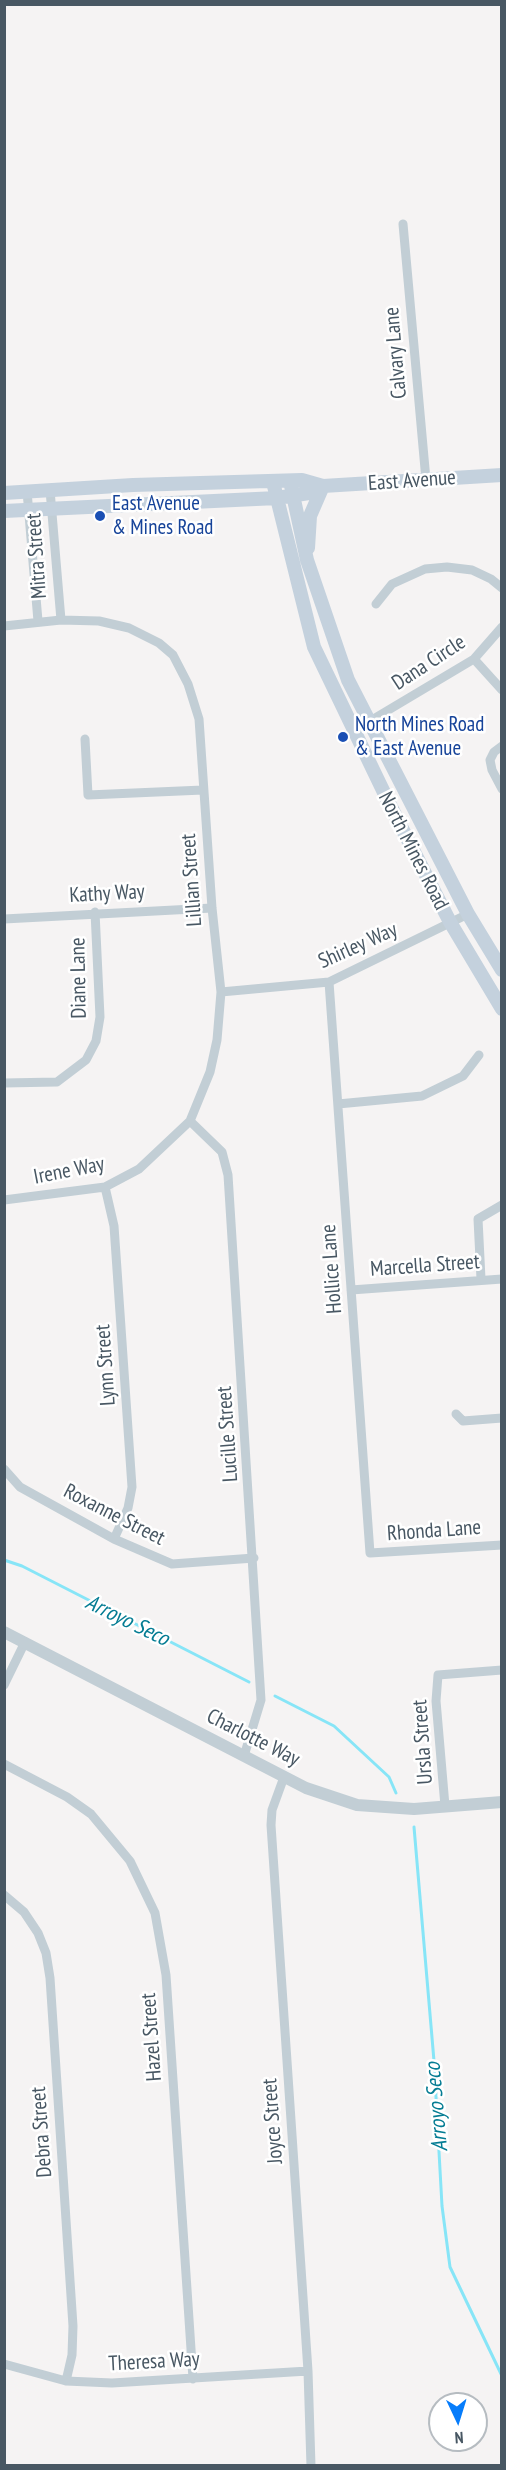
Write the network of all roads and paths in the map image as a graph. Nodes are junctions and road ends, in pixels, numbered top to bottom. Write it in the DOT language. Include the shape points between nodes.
graph roads {
  1 [pos="403,224"];
  2 [pos="501,475"];
  3 [pos="426,480"];
  4 [pos="290,481"];
  5 [pos="273,482"];
  6 [pos="323,486"];
  7 [pos="50,490"];
  8 [pos="27,492"];
  9 [pos="4,493"];
  10 [pos="292,497"];
  11 [pos="277,498"];
  12 [pos="52,508"];
  13 [pos="28,510"];
  14 [pos="4,511"];
  15 [pos="307,560"];
  16 [pos="501,588"];
  17 [pos="376,604"];
  18 [pos="61,620"];
  19 [pos="38,621"];
  20 [pos="4,626"];
  21 [pos="501,627"];
  22 [pos="313,641"];
  23 [pos="474,660"];
  24 [pos="501,690"];
  25 [pos="370,721"];
  26 [pos="86,739"];
  27 [pos="501,746"];
  28 [pos="204,789"];
  29 [pos="501,789"];
  30 [pos="212,908"];
  31 [pos="95,912"];
  32 [pos="468,914"];
  33 [pos="4,919"];
  34 [pos="450,922"];
  35 [pos="501,970"];
  36 [pos="328,982"];
  37 [pos="220,992"];
  38 [pos="501,1009"];
  39 [pos="479,1055"];
  40 [pos="4,1083"];
  41 [pos="338,1104"];
  42 [pos="190,1121"];
  43 [pos="105,1187"];
  44 [pos="4,1200"];
  45 [pos="501,1204"];
  46 [pos="482,1279"];
  47 [pos="501,1280"];
  48 [pos="351,1290"];
  49 [pos="456,1414"];
  50 [pos="501,1418"];
  51 [pos="4,1469"];
  52 [pos="114,1539"];
  53 [pos="501,1545"];
  54 [pos="370,1553"];
  55 [pos="254,1558"];
  56 [pos="4,1632"];
  57 [pos="26,1642"];
  58 [pos="501,1670"];
  59 [pos="4,1685"];
  60 [pos="244,1756"];
  61 [pos="4,1764"];
  62 [pos="284,1777"];
  63 [pos="501,1802"];
  64 [pos="445,1806"];
  65 [pos="4,1895"];
  66 [pos="4,2364"];
  67 [pos="308,2371"];
  68 [pos="192,2379"];
  69 [pos="66,2381"];
  70 [pos="311,2466"];
  1 -- 3 [label="street, Calvary Lane"];
  2 -- 3 [label="main road, East Avenue"];
  3 -- 6 [label="main road, East Avenue"];
  4 -- 5 [label="main road, East Avenue"];
  4 -- 6 [label="main road, East Avenue" via="307,480"];
  4 -- 10 [label="main road, North Mines Road"];
  5 -- 7 [label="main road, East Avenue"];
  5 -- 11 [label="main road, North Mines Road"];
  6 -- 10 [label="main road, East Avenue"];
  6 -- 15 [label="main road" via="310,516"];
  7 -- 8 [label="main road, East Avenue"];
  7 -- 12 [label="street, Mitra Street"];
  8 -- 9 [label="main road, East Avenue"];
  8 -- 13 [label="street, Mitra Street"];
  10 -- 11 [label="main road, East Avenue"];
  10 -- 15 [label="main road, North Mines Road"];
  11 -- 12 [label="main road, East Avenue"];
  11 -- 22 [label="main road, North Mines Road"];
  12 -- 13 [label="main road, East Avenue"];
  12 -- 18 [label="street, Mitra Street"];
  13 -- 14 [label="main road, East Avenue"];
  13 -- 19 [label="street, Mitra Street"];
  15 -- 25 [label="main road, North Mines Road" via="344,671"];
  16 -- 17 [label="street" via="472,570 424,569 392,584"];
  18 -- 19 [label="street"];
  18 -- 28 [label="street, Lillian Street" via="99,621 129,628 159,643 172,655 188,684 200,719"];
  19 -- 20 [label="street"];
  21 -- 23 [label="street, Dana Circle"];
  22 -- 25 [label="main road" via="325,652 354,714"];
  22 -- 34 [label="main road, North Mines Road" via="352,730"];
  23 -- 24 [label="street"];
  23 -- 25 [label="street, Dana Circle"];
  25 -- 32 [label="main road, North Mines Road"];
  26 -- 28 [label="street" via="88,795"];
  27 -- 29 [label="street" via="490,760"];
  28 -- 30 [label="street, Lillian Street"];
  30 -- 31 [label="street, Kathy Way"];
  30 -- 37 [label="street, Lillian Street"];
  31 -- 33 [label="street, Kathy Way"];
  31 -- 40 [label="street, Diane Lane" via="100,1017 96,1041 86,1060 57,1082"];
  32 -- 34 [label="street, Shirley Way"];
  32 -- 35 [label="main road, North Mines Road"];
  34 -- 36 [label="street, Shirley Way"];
  34 -- 38 [label="main road, North Mines Road"];
  36 -- 37 [label="street, Shirley Way"];
  36 -- 41 [label="street, Hollice Lane"];
  37 -- 42 [label="street, Lillian Street" via="210,1072"];
  39 -- 41 [label="street" via="463,1076 422,1096"];
  41 -- 48 [label="street, Hollice Lane"];
  42 -- 43 [label="street, Irene Way" via="139,1169"];
  42 -- 55 [label="street, Lucille Street" via="222,1152 228,1175"];
  43 -- 44 [label="street, Irene Way"];
  43 -- 52 [label="street, Lynn Street" via="114,1226 132,1487 128,1508"];
  45 -- 46 [label="street" via="478,1219"];
  46 -- 47 [label="street, Marcella Street"];
  46 -- 48 [label="street, Marcella Street"];
  48 -- 54 [label="street, Hollice Lane"];
  49 -- 50 [label="street" via="463,1421"];
  51 -- 52 [label="street, Roxanne Street" via="20,1487"];
  52 -- 55 [label="street, Roxanne Street" via="172,1564"];
  53 -- 54 [label="street, Rhonda Lane"];
  55 -- 60 [label="street, Lucille Street" via="261,1700"];
  56 -- 57 [label="street, Charlotte Way"];
  57 -- 59 [label="street"];
  57 -- 60 [label="street, Charlotte Way"];
  58 -- 64 [label="street, Ursla Street" via="438,1675 436,1701"];
  60 -- 62 [label="street, Charlotte Way"];
  61 -- 68 [label="street, Hazel Street" via="68,1797 91,1814 130,1861 155,1913 166,1975"];
  62 -- 64 [label="street, Charlotte Way" via="357,1805 414,1809"];
  62 -- 67 [label="street, Joyce Street" via="271,1825"];
  63 -- 64 [label="street, Charlotte Way"];
  65 -- 69 [label="street, Debra Street" via="24,1912 38,1933 50,1978 73,2326"];
  66 -- 69 [label="street, Theresa Way"];
  67 -- 68 [label="street, Theresa Way"];
  67 -- 70 [label="street, Joyce Street"];
  68 -- 69 [label="street, Theresa Way"];
}
